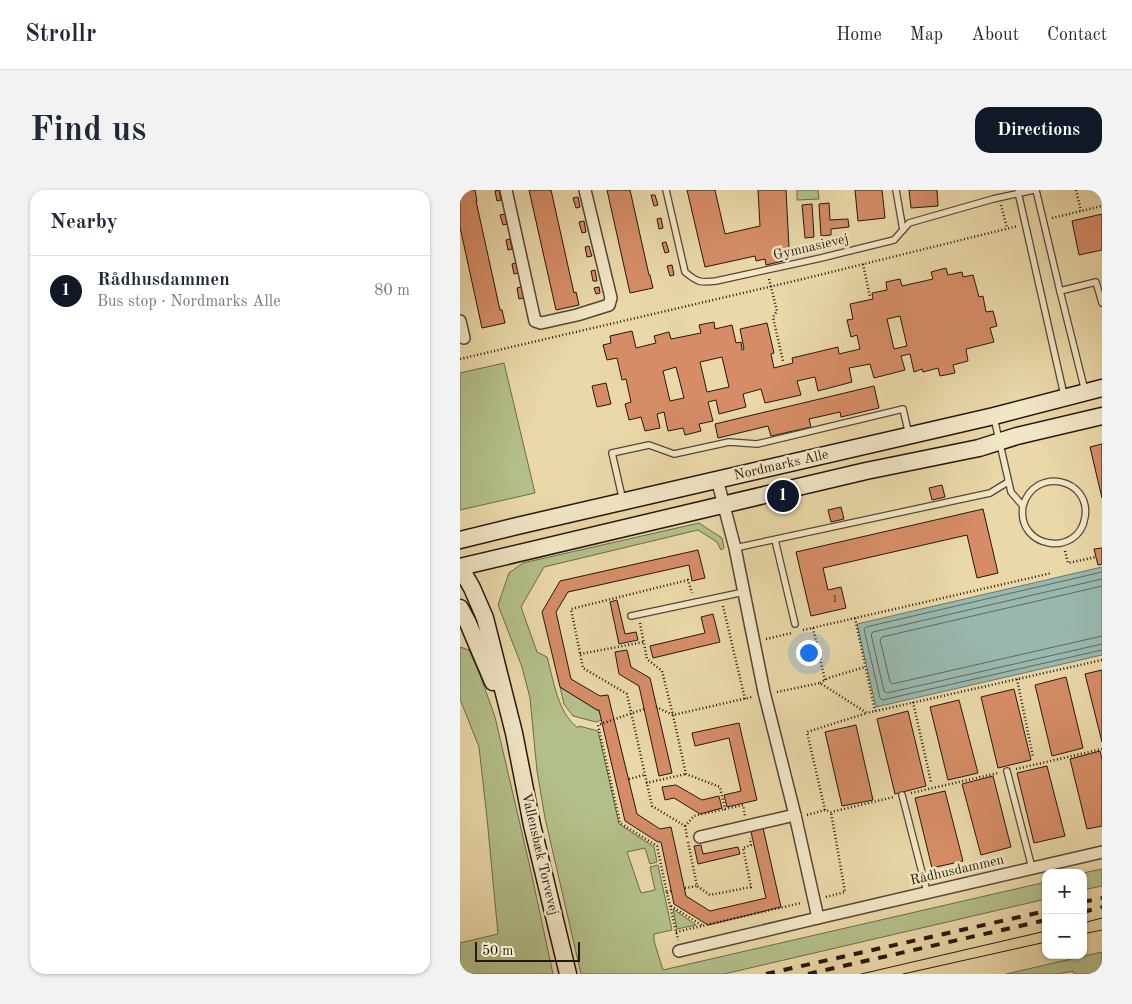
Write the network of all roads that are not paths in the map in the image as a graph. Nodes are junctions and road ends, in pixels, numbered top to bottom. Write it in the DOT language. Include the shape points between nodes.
graph roads {
  1 [pos="506,190"];
  2 [pos="585,190"];
  3 [pos="666,190"];
  4 [pos="896,190"];
  5 [pos="1035,190"];
  6 [pos="1018,192"];
  7 [pos="903,230"];
  8 [pos="1060,291"];
  9 [pos="1102,303"];
  10 [pos="460,321"];
  11 [pos="464,338"];
  12 [pos="1102,388"];
  13 [pos="1086,393"];
  14 [pos="1065,398"];
  15 [pos="994,416"];
  16 [pos="1102,416"];
  17 [pos="1082,421"];
  18 [pos="909,435"];
  19 [pos="1000,441"];
  20 [pos="718,479"];
  21 [pos="1008,482"];
  22 [pos="623,502"];
  23 [pos="724,504"];
  24 [pos="1023,506"];
  25 [pos="460,540"];
  26 [pos="775,540"];
  27 [pos="735,548"];
  28 [pos="460,567"];
  29 [pos="744,592"];
  30 [pos="460,608"];
  31 [pos="631,616"];
  32 [pos="795,624"];
  33 [pos="514,733"];
  34 [pos="1007,771"];
  35 [pos="902,795"];
  36 [pos="795,817"];
  37 [pos="700,837"];
  38 [pos="1102,852"];
  39 [pos="1032,868"];
  40 [pos="927,892"];
  41 [pos="818,918"];
  42 [pos="680,951"];
  43 [pos="568,974"];
  1 -- 2 [label="street" via="535,321 541,323 609,305 611,298"];
  3 -- 7 [label="lane, Gymnasievej" via="685,272 702,283 894,240"];
  4 -- 7 [label="lane"];
  5 -- 6 [label="lane, Gymnasievej"];
  5 -- 8 [label="lane, Gymnasievej"];
  6 -- 7 [label="lane, Gymnasievej" via="909,223"];
  6 -- 14 [label="lane"];
  8 -- 9 [label="lane" via="1096,282"];
  8 -- 13 [label="lane, Gymnasievej"];
  10 -- 11 [label="street"];
  12 -- 13 [label="street, Nordmarks Alle"];
  13 -- 14 [label="street, Nordmarks Alle"];
  13 -- 17 [label="street"];
  14 -- 15 [label="street, Nordmarks Alle"];
  14 -- 17 [label="street"];
  15 -- 18 [label="street, Nordmarks Alle"];
  15 -- 19 [label="lane"];
  16 -- 17 [label="street, Nordmarks Alle"];
  17 -- 19 [label="street, Nordmarks Alle"];
  18 -- 20 [label="street, Nordmarks Alle"];
  18 -- 22 [label="lane" via="902,408 758,444 729,442 674,454 649,445 612,453"];
  19 -- 21 [label="lane"];
  19 -- 23 [label="street, Nordmarks Alle"];
  20 -- 22 [label="street, Nordmarks Alle"];
  20 -- 23 [label="street"];
  21 -- 24 [label="lane" via="1011,492"];
  21 -- 26 [label="lane" via="990,493"];
  22 -- 25 [label="street, Nordmarks Alle"];
  23 -- 27 [label="street"];
  23 -- 28 [label="street, Nordmarks Alle"];
  24 -- 24 [label="lane" via="1025,526 1034,538 1048,544 1063,543 1072,538 1085,517 1083,502 1075,489 1062,482 1046,482 1037,486 1029,492"];
  26 -- 27 [label="lane"];
  26 -- 32 [label="lane"];
  27 -- 29 [label="street"];
  28 -- 33 [label="street, Vallensbæk Torvevej" via="485,618"];
  29 -- 31 [label="lane"];
  29 -- 36 [label="street" via="764,692"];
  30 -- 33 [label="street, Vallensbæk Torvevej"];
  33 -- 43 [label="street, Vallensbæk Torvevej" via="532,825"];
  34 -- 39 [label="lane"];
  35 -- 40 [label="lane"];
  36 -- 37 [label="street"];
  36 -- 41 [label="street"];
  38 -- 39 [label="street, Rådhusdammen"];
  39 -- 40 [label="street, Rådhusdammen"];
  40 -- 41 [label="street, Rådhusdammen"];
  41 -- 42 [label="street, Rådhusdammen"];
}
